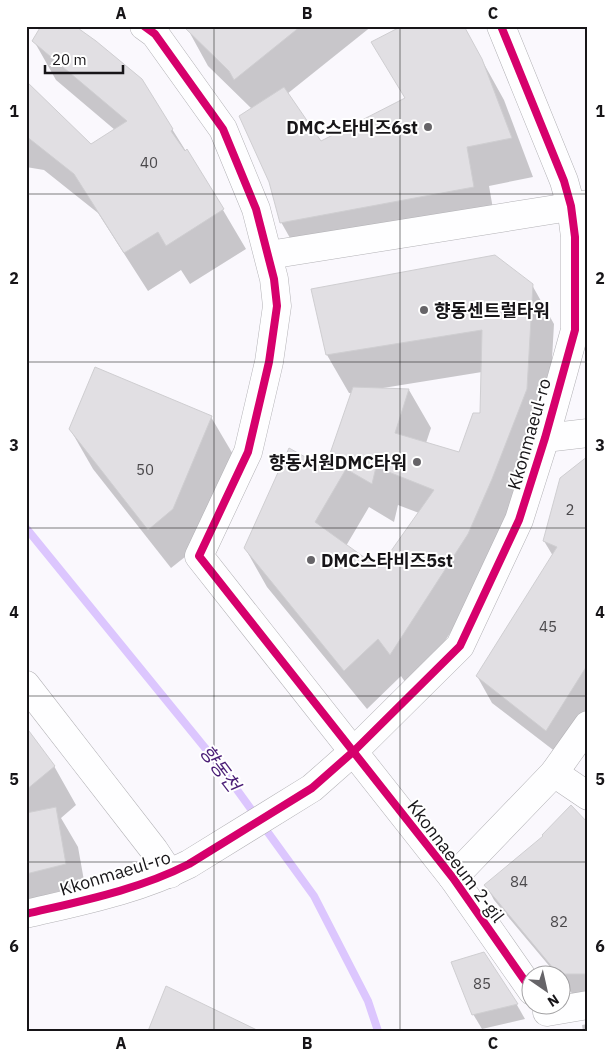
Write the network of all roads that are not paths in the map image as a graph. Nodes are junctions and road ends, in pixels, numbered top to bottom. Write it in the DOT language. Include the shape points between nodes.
graph roads {
  1 [pos="144,26"];
  2 [pos="501,26"];
  3 [pos="580,205"];
  4 [pos="269,255"];
  5 [pos="588,433"];
  6 [pos="545,438"];
  7 [pos="26,686"];
  8 [pos="588,725"];
  9 [pos="354,751"];
  10 [pos="554,773"];
  11 [pos="588,796"];
  12 [pos="170,874"];
  13 [pos="453,878"];
  14 [pos="26,914"];
  15 [pos="522,979"];
  16 [pos="588,1005"];
  17 [pos="572,1007"];
  1 -- 4 [label="street" via="156,34 223,129 256,209"];
  2 -- 3 [label="street, Kkonmaeul-ro" via="564,181"];
  3 -- 4 [label="street"];
  3 -- 6 [label="street, Kkonmaeul-ro" via="575,237 575,330"];
  4 -- 9 [label="street, Kkonnaeeum 2-gil" via="277,306 259,407 248,452 199,556"];
  5 -- 6 [label="street"];
  6 -- 9 [label="street, Kkonmaeul-ro" via="519,520 460,646"];
  7 -- 12 [label="street"];
  8 -- 10 [label="street, Kkonnaeeum 2-gil"];
  9 -- 12 [label="street, Kkonmaeul-ro" via="312,788"];
  9 -- 13 [label="street, Kkonnaeeum 2-gil"];
  10 -- 11 [label="street"];
  10 -- 13 [label="street, Kkonnaeeum 2-gil"];
  12 -- 14 [label="street, Kkonmaeul-ro" via="102,896"];
  13 -- 15 [label="street, Kkonnaeeum 2-gil"];
  16 -- 17 [label="street, Kkonnaeeum 2-gil"];
}
